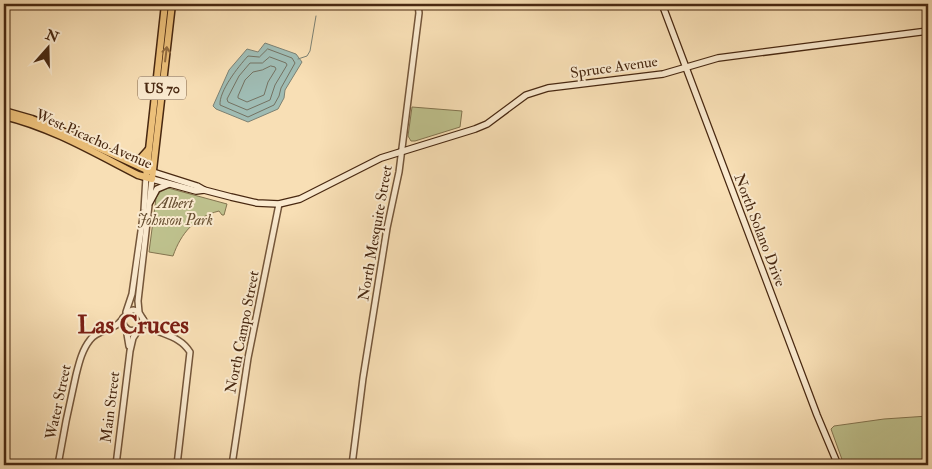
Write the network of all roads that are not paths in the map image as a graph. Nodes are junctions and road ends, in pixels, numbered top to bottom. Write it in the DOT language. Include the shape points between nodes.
graph roads {
  1 [pos="165,4"];
  2 [pos="172,4"];
  3 [pos="418,4"];
  4 [pos="662,4"];
  5 [pos="928,30"];
  6 [pos="685,67"];
  7 [pos="4,111"];
  8 [pos="4,116"];
  9 [pos="149,149"];
  10 [pos="401,152"];
  11 [pos="122,159"];
  12 [pos="149,175"];
  13 [pos="170,183"];
  14 [pos="204,190"];
  15 [pos="150,202"];
  16 [pos="279,204"];
  17 [pos="139,312"];
  18 [pos="125,314"];
  19 [pos="143,319"];
  20 [pos="125,327"];
  21 [pos="139,329"];
  22 [pos="87,346"];
  23 [pos="130,351"];
  24 [pos="189,360"];
  25 [pos="58,465"];
  26 [pos="116,465"];
  27 [pos="177,465"];
  28 [pos="232,465"];
  29 [pos="352,465"];
  30 [pos="838,465"];
  1 -- 9 [label="main road, US 70"];
  12 -- 2 [label="main road, US 70, one-way"];
  3 -- 10 [label="street, North Mesquite Street"];
  4 -- 6 [label="main road, North Solano Drive"];
  5 -- 6 [label="main road, Spruce Avenue" via="718,58"];
  6 -- 10 [label="main road, Spruce Avenue" via="663,74 548,88 526,95 487,124"];
  6 -- 30 [label="main road, North Solano Drive"];
  7 -- 11 [label="main road, West Picacho Avenue" via="33,119"];
  8 -- 12 [label="main road, West Picacho Avenue" via="52,132 138,175"];
  9 -- 11 [label="main road" via="140,159"];
  9 -- 12 [label="main road"];
  10 -- 16 [label="main road, Spruce Avenue" via="381,158 300,199"];
  10 -- 29 [label="street, North Mesquite Street" via="363,378"];
  11 -- 12 [label="main road, West Picacho Avenue"];
  12 -- 13 [label="main road, West Picacho Avenue"];
  12 -- 14 [label="main road"];
  12 -- 15 [label="street"];
  12 -- 18 [label="street" via="132,294"];
  13 -- 14 [label="main road, West Picacho Avenue" via="196,191"];
  13 -- 15 [label="main road" via="158,189"];
  14 -- 16 [label="main road"];
  15 -- 17 [label="street"];
  16 -- 28 [label="street, North Campo Street" via="248,358"];
  17 -- 18 [label="street" via="132,310"];
  17 -- 19 [label="street"];
  18 -- 20 [label="street" via="122,321"];
  18 -- 22 [label="street, Water Street" via="117,325 94,336"];
  19 -- 21 [label="street"];
  19 -- 24 [label="street" via="149,326 186,345 190,352"];
  20 -- 21 [label="street" via="133,331"];
  20 -- 22 [label="street" via="104,332"];
  20 -- 23 [label="street, Main Street"];
  21 -- 23 [label="street, Main Street"];
  21 -- 24 [label="street" via="179,342"];
  22 -- 25 [label="street, Water Street" via="81,356 66,416"];
  23 -- 26 [label="street, Main Street"];
  24 -- 27 [label="street"];
}
